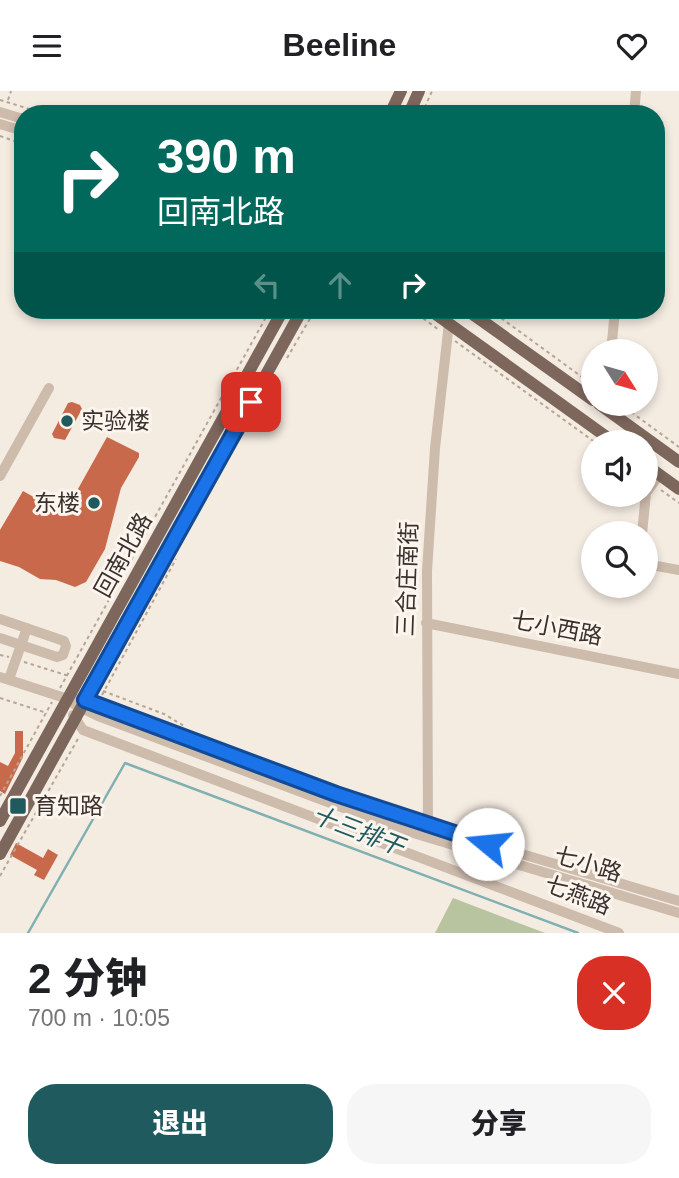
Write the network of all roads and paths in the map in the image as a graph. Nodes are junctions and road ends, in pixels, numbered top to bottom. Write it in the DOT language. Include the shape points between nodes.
graph roads {
  1 [pos="11,91"];
  2 [pos="9,98"];
  3 [pos="265,319"];
  4 [pos="278,319"];
  5 [pos="297,319"];
  6 [pos="428,319"];
  7 [pos="438,319"];
  8 [pos="480,319"];
  9 [pos="502,319"];
  10 [pos="614,319"];
  11 [pos="448,330"];
  12 [pos="612,339"];
  13 [pos="581,376"];
  14 [pos="49,388"];
  15 [pos="581,391"];
  16 [pos="617,417"];
  17 [pos="638,417"];
  18 [pos="596,430"];
  19 [pos="581,432"];
  20 [pos="679,447"];
  21 [pos="679,462"];
  22 [pos="0,476"];
  23 [pos="658,480"];
  24 [pos="658,482"];
  25 [pos="679,489"];
  26 [pos="679,503"];
  27 [pos="658,566"];
  28 [pos="679,570"];
  29 [pos="0,619"];
  30 [pos="426,623"];
  31 [pos="28,629"];
  32 [pos="0,638"];
  33 [pos="22,646"];
  34 [pos="0,655"];
  35 [pos="17,659"];
  36 [pos="58,673"];
  37 [pos="68,673"];
  38 [pos="679,674"];
  39 [pos="6,679"];
  40 [pos="114,695"];
  41 [pos="0,698"];
  42 [pos="68,699"];
  43 [pos="38,710"];
  44 [pos="80,710"];
  45 [pos="42,721"];
  46 [pos="191,730"];
  47 [pos="77,740"];
  48 [pos="0,796"];
  49 [pos="0,821"];
  50 [pos="428,832"];
  51 [pos="0,854"];
  52 [pos="0,876"];
  53 [pos="679,901"];
  54 [pos="679,913"];
  55 [pos="619,933"];
  1 -- 2 [label="path"];
  3 -- 37 [label="path"];
  4 -- 42 [label="main road, 回南北路"];
  5 -- 44 [label="main road, 回南北路"];
  6 -- 11 [label="path"];
  7 -- 11 [label="main road"];
  8 -- 15 [label="main road"];
  9 -- 13 [label="path"];
  10 -- 12 [label="street"];
  11 -- 18 [label="main road"];
  11 -- 19 [label="path"];
  11 -- 30 [label="street, 三合庄南街" via="430,513"];
  14 -- 22 [label="street"];
  16 -- 21 [label="main road"];
  17 -- 20 [label="path"];
  23 -- 25 [label="main road"];
  24 -- 26 [label="path"];
  27 -- 28 [label="street"];
  29 -- 31 [label="street"];
  30 -- 38 [label="street, 七小西路"];
  30 -- 50 [label="street, 三合庄南街"];
  31 -- 33 [label="street"];
  31 -- 33 [label="street" via="65,642 64,654 57,657"];
  32 -- 33 [label="street"];
  33 -- 35 [label="street"];
  34 -- 35 [label="path"];
  35 -- 36 [label="path"];
  35 -- 39 [label="street"];
  39 -- 42 [label="street"];
  40 -- 46 [label="path"];
  41 -- 43 [label="path"];
  42 -- 44 [label="street"];
  42 -- 44 [label="street, 七小路"];
  42 -- 49 [label="main road, 回南北路"];
  44 -- 50 [label="street, 七小路" via="331,804"];
  44 -- 51 [label="main road, 回南北路"];
  44 -- 55 [label="street, 七燕路" via="83,730"];
  45 -- 48 [label="path"];
  47 -- 52 [label="path"];
  50 -- 53 [label="street, 七小路"];
  50 -- 54 [label="street, 七小路"];
}
